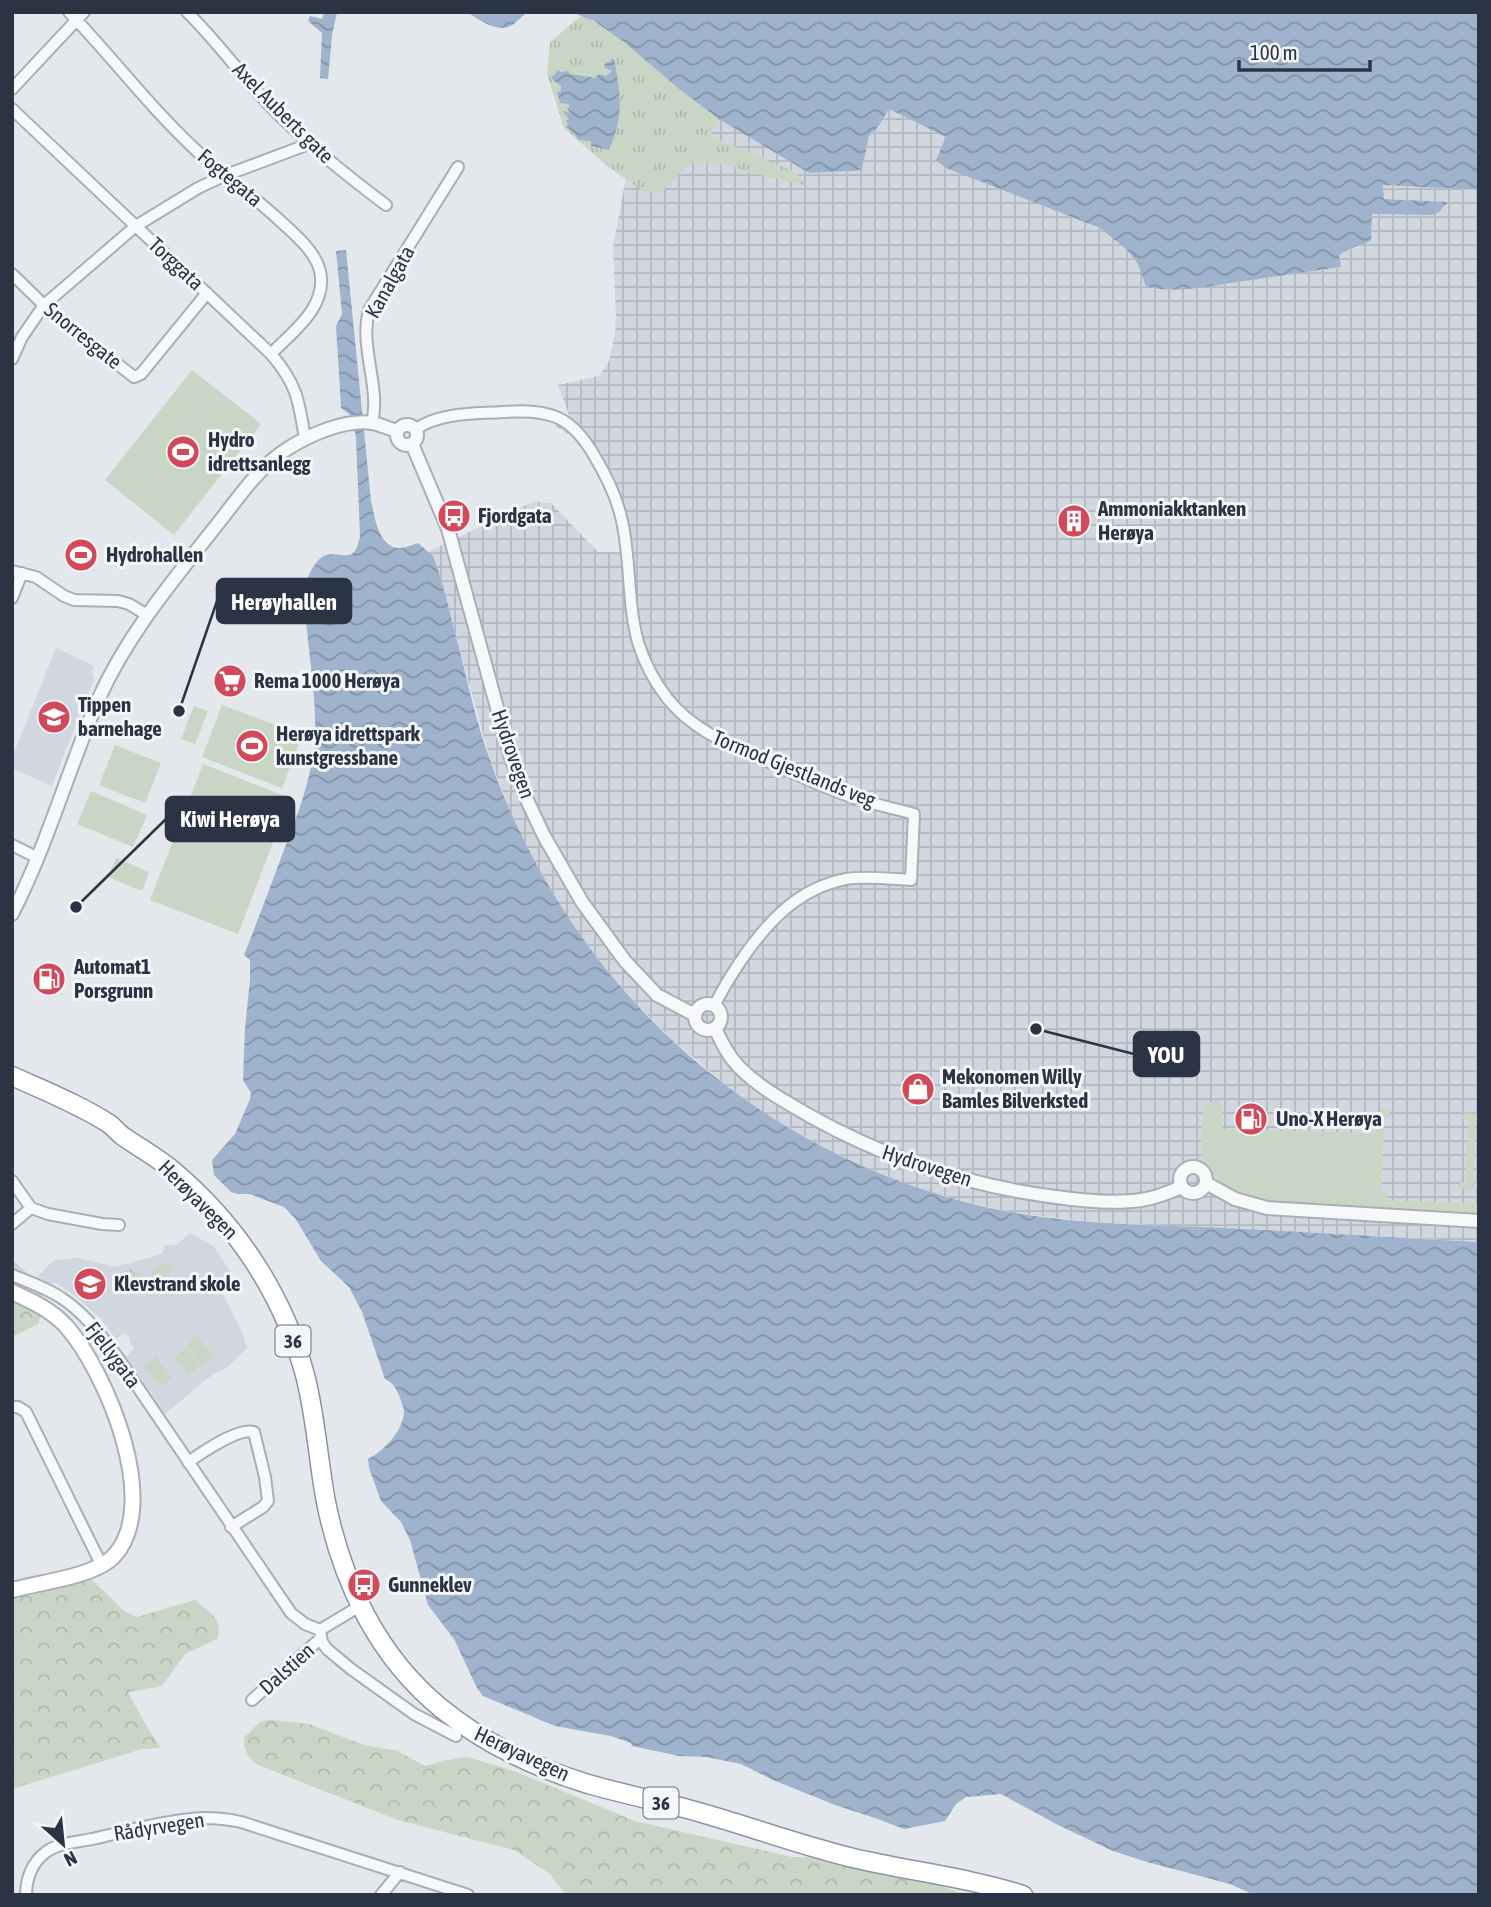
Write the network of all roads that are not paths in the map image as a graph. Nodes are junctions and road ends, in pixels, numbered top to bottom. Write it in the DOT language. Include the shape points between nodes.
graph roads {
  1 [pos="187,12"];
  2 [pos="77,15"];
  3 [pos="12,89"];
  4 [pos="12,109"];
  5 [pos="309,144"];
  6 [pos="458,167"];
  7 [pos="226,175"];
  8 [pos="386,205"];
  9 [pos="133,228"];
  10 [pos="12,274"];
  11 [pos="207,293"];
  12 [pos="44,305"];
  13 [pos="271,354"];
  14 [pos="12,359"];
  15 [pos="363,423"];
  16 [pos="416,429"];
  17 [pos="397,431"];
  18 [pos="305,439"];
  19 [pos="412,444"];
  20 [pos="17,572"];
  21 [pos="12,598"];
  22 [pos="147,615"];
  23 [pos="12,845"];
  24 [pos="38,858"];
  25 [pos="12,914"];
  26 [pos="715,1005"];
  27 [pos="695,1015"];
  28 [pos="715,1028"];
  29 [pos="12,1076"];
  30 [pos="12,1088"];
  31 [pos="121,1135"];
  32 [pos="12,1181"];
  33 [pos="1206,1183"];
  34 [pos="1181,1187"];
  35 [pos="31,1208"];
  36 [pos="1479,1221"];
  37 [pos="12,1224"];
  38 [pos="119,1225"];
  39 [pos="12,1275"];
  40 [pos="12,1292"];
  41 [pos="12,1407"];
  42 [pos="188,1462"];
  43 [pos="231,1527"];
  44 [pos="102,1566"];
  45 [pos="12,1590"];
  46 [pos="360,1606"];
  47 [pos="320,1634"];
  48 [pos="252,1700"];
  49 [pos="456,1736"];
  50 [pos="400,1872"];
  51 [pos="26,1895"];
  52 [pos="382,1895"];
  53 [pos="468,1895"];
  54 [pos="1023,1895"];
  1 -- 5 [label="street, Axel Auberts gate"];
  2 -- 3 [label="street"];
  2 -- 7 [label="street, Fogtegata" via="186,139"];
  4 -- 9 [label="street, Torggata"];
  5 -- 7 [label="street"];
  5 -- 8 [label="street, Axel Auberts gate"];
  6 -- 15 [label="street, Kanalgata" via="366,322 374,406"];
  7 -- 9 [label="street"];
  7 -- 13 [label="street, Fogtegata" via="287,227 320,270 321,290 314,308"];
  9 -- 11 [label="street, Torggata"];
  9 -- 12 [label="street"];
  10 -- 12 [label="street, Snorresgate"];
  11 -- 12 [label="street, Snorresgate" via="134,377"];
  11 -- 13 [label="street, Torggata"];
  12 -- 14 [label="street"];
  13 -- 18 [label="street, Torggata" via="292,383"];
  15 -- 17 [label="street"];
  15 -- 18 [label="street"];
  16 -- 17 [label="street" via="406,424"];
  16 -- 19 [label="street" via="417,439"];
  16 -- 26 [label="street, Tormod Gjestlands veg" via="439,418 524,410 567,422 592,451 616,499 638,641 654,679 675,708 722,741 851,797 914,814 911,880 850,879 803,896 777,914 762,932"];
  17 -- 19 [label="street" via="400,443"];
  18 -- 22 [label="street" via="275,458 249,484"];
  19 -- 27 [label="street, Hydrovegen" via="448,529 510,755 544,836 582,902 625,961 657,995"];
  20 -- 21 [label="street"];
  20 -- 22 [label="street" via="36,577 74,600 118,601"];
  22 -- 24 [label="street" via="100,697"];
  23 -- 24 [label="street"];
  24 -- 25 [label="street"];
  26 -- 27 [label="street" via="705,1004"];
  26 -- 28 [label="street" via="721,1017"];
  27 -- 28 [label="street" via="699,1026"];
  28 -- 34 [label="street, Hydrovegen" via="741,1069 774,1095 857,1141 912,1163 1011,1190 1101,1202 1157,1197"];
  29 -- 31 [label="highway, Herøyavegen / 36" via="89,1112"];
  30 -- 31 [label="highway, Herøyavegen / 36"];
  31 -- 46 [label="highway, Herøyavegen / 36" via="170,1168 211,1207 246,1248 275,1298 305,1376 333,1534"];
  32 -- 35 [label="street"];
  33 -- 34 [label="street" via="1195,1193"];
  33 -- 34 [label="street" via="1201,1169 1188,1167 1181,1173"];
  33 -- 36 [label="street" via="1235,1199 1267,1208"];
  35 -- 37 [label="street"];
  35 -- 38 [label="street"];
  39 -- 42 [label="street, Fjellygata" via="63,1299 84,1316"];
  40 -- 44 [label="main road" via="53,1314 77,1341 122,1435 133,1490 132,1518 119,1550"];
  41 -- 44 [label="street" via="26,1412"];
  42 -- 43 [label="street, Fjellygata"];
  42 -- 43 [label="street" via="241,1433 254,1432 268,1501"];
  43 -- 47 [label="street, Fjellygata" via="291,1613"];
  44 -- 45 [label="main road"];
  46 -- 47 [label="street"];
  46 -- 54 [label="highway, Herøyavegen / 36" via="390,1653 427,1695 469,1729 524,1759 585,1783 826,1851"];
  47 -- 48 [label="street, Dalstien"];
  47 -- 49 [label="street, Fjellygata" via="327,1649 380,1691"];
  50 -- 51 [label="street, Rådyrvegen" via="241,1822 202,1818 58,1846 39,1858"];
  50 -- 52 [label="street"];
  50 -- 53 [label="street, Rådyrvegen"];
}
